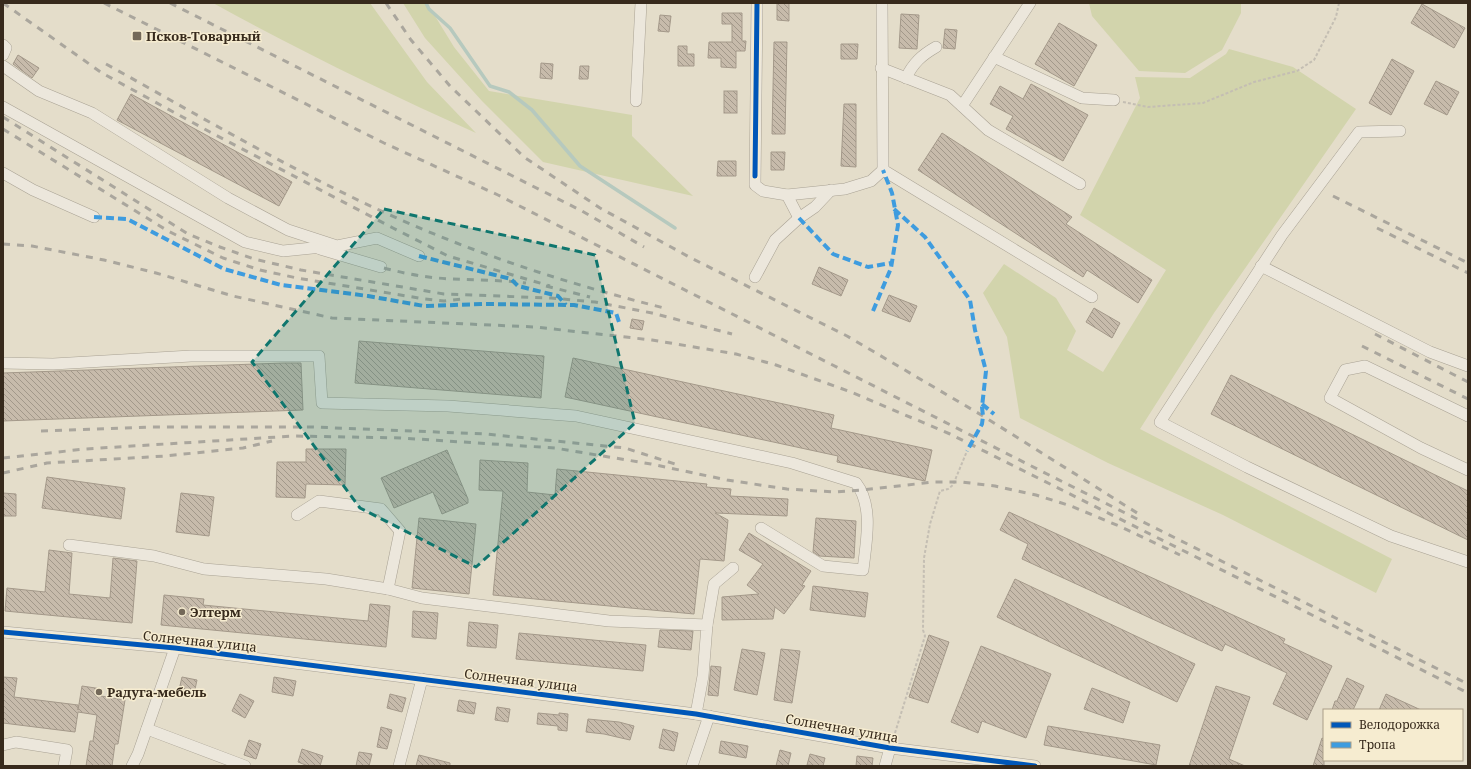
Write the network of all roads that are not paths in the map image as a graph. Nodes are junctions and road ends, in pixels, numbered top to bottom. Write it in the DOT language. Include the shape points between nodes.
graph roads {
  1 [pos="641,3"];
  2 [pos="757,3"];
  3 [pos="882,3"];
  4 [pos="1030,3"];
  5 [pos="3,45"];
  6 [pos="936,47"];
  7 [pos="3,56"];
  8 [pos="994,57"];
  9 [pos="3,66"];
  10 [pos="881,68"];
  11 [pos="906,78"];
  12 [pos="1114,100"];
  13 [pos="636,101"];
  14 [pos="962,106"];
  15 [pos="3,107"];
  16 [pos="1400,131"];
  17 [pos="883,170"];
  18 [pos="3,173"];
  19 [pos="1080,184"];
  20 [pos="831,190"];
  21 [pos="788,195"];
  22 [pos="94,217"];
  23 [pos="799,218"];
  24 [pos="337,246"];
  25 [pos="316,248"];
  26 [pos="419,256"];
  27 [pos="1261,266"];
  28 [pos="381,267"];
  29 [pos="755,277"];
  30 [pos="1092,297"];
  31 [pos="3,362"];
  32 [pos="1468,366"];
  33 [pos="1468,416"];
  34 [pos="1468,470"];
  35 [pos="297,515"];
  36 [pos="761,528"];
  37 [pos="69,545"];
  38 [pos="1468,562"];
  39 [pos="733,568"];
  40 [pos="388,590"];
  41 [pos="707,625"];
  42 [pos="3,632"];
  43 [pos="175,648"];
  44 [pos="422,679"];
  45 [pos="696,714"];
  46 [pos="709,716"];
  47 [pos="147,729"];
  48 [pos="3,745"];
  49 [pos="890,748"];
  50 [pos="64,766"];
  51 [pos="132,766"];
  52 [pos="244,766"];
  53 [pos="399,766"];
  54 [pos="692,766"];
  55 [pos="885,766"];
  56 [pos="1035,766"];
  1 -- 13 [label="street"];
  2 -- 21 [label="street" via="755,185 762,191"];
  3 -- 10 [label="street"];
  4 -- 8 [label="street"];
  5 -- 7 [label="street" via="6,48"];
  6 -- 11 [label="street" via="912,66"];
  8 -- 12 [label="street" via="1082,98"];
  8 -- 14 [label="street"];
  9 -- 24 [label="street" via="39,90 92,113 228,198 288,230"];
  10 -- 11 [label="street"];
  10 -- 17 [label="street"];
  11 -- 14 [label="street" via="950,95"];
  14 -- 19 [label="street" via="988,130"];
  15 -- 25 [label="street" via="246,242 283,251"];
  16 -- 27 [label="street" via="1359,132"];
  17 -- 20 [label="street" via="870,181 845,189"];
  17 -- 30 [label="street"];
  18 -- 22 [label="street" via="33,190"];
  20 -- 21 [label="street"];
  20 -- 23 [label="street" via="815,207"];
  21 -- 23 [label="street"];
  23 -- 29 [label="street" via="775,240"];
  24 -- 25 [label="street"];
  24 -- 26 [label="street" via="377,238"];
  25 -- 28 [label="street"];
  27 -- 32 [label="street" via="1430,352"];
  27 -- 38 [label="street" via="1160,422 1391,536"];
  31 -- 36 [label="street" via="53,364 191,356 319,356 322,403 448,406 576,416 792,463 856,483 862,490 869,524 863,570 823,566"];
  33 -- 34 [label="street" via="1365,366 1344,370 1330,398 1421,448"];
  35 -- 40 [label="street" via="319,501 381,509 400,531"];
  37 -- 40 [label="street" via="154,556 204,569 326,579"];
  39 -- 41 [label="street" via="714,584"];
  40 -- 41 [label="street" via="422,598 609,621"];
  41 -- 45 [label="street" via="703,676"];
  42 -- 43 [label="street, Солнечная улица"];
  43 -- 44 [label="street, Солнечная улица"];
  43 -- 47 [label="street"];
  44 -- 45 [label="street, Солнечная улица"];
  44 -- 53 [label="street"];
  45 -- 46 [label="street, Солнечная улица"];
  46 -- 49 [label="street, Солнечная улица"];
  46 -- 54 [label="street"];
  47 -- 51 [label="street"];
  47 -- 52 [label="street"];
  48 -- 50 [label="street" via="16,742 67,750"];
  49 -- 55 [label="street"];
  49 -- 56 [label="street, Солнечная улица"];
}
